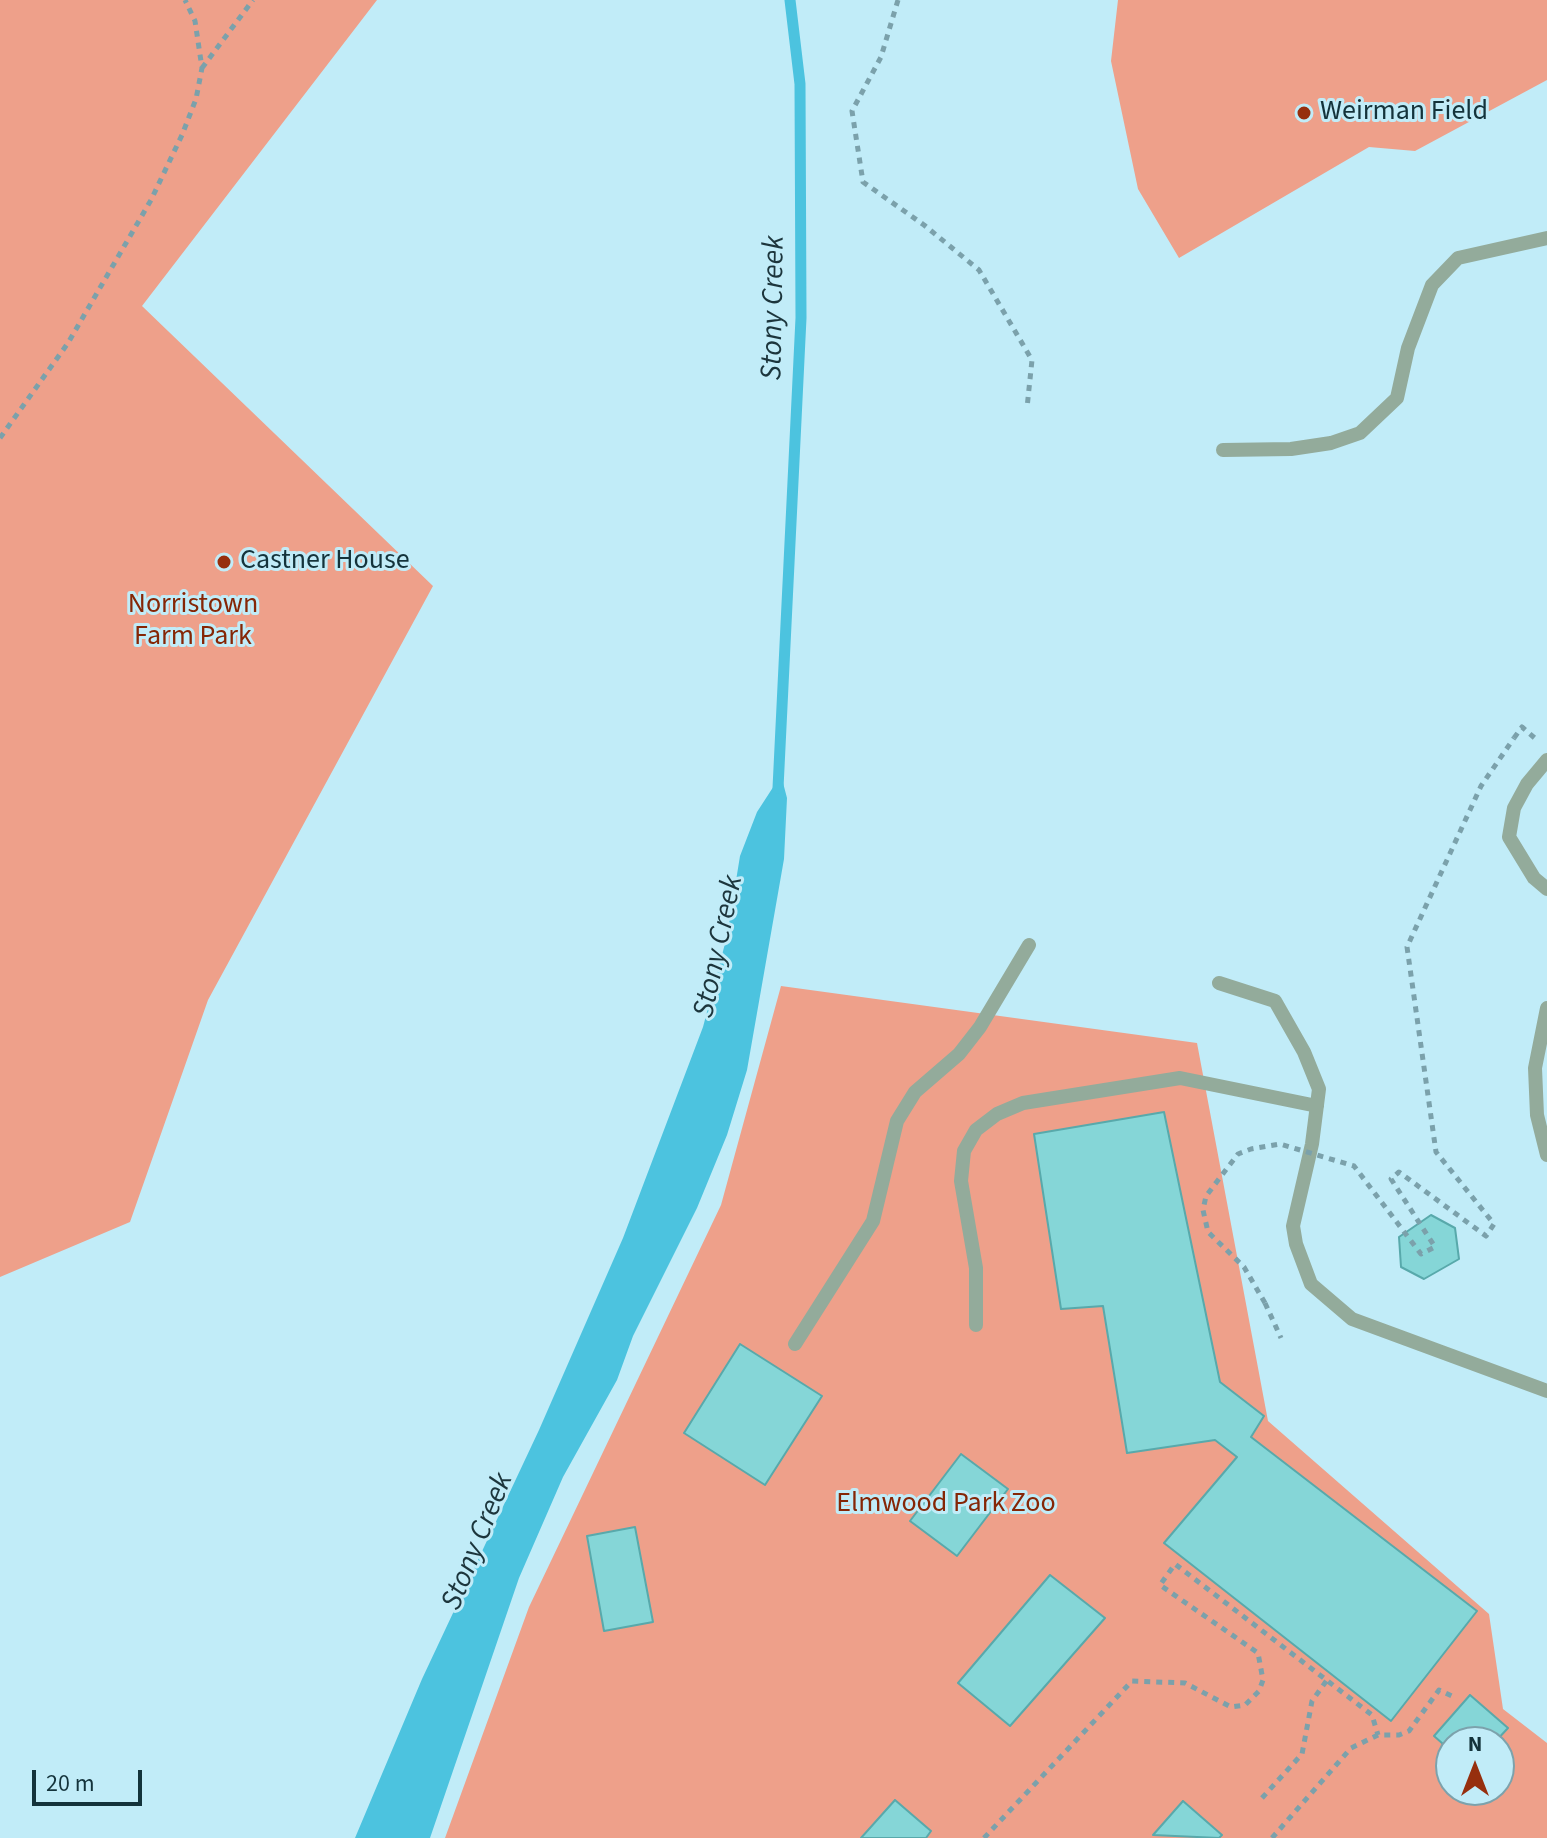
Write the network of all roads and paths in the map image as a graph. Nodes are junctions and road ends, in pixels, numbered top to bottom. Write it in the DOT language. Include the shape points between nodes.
graph roads {
  1 [pos="185,0"];
  2 [pos="253,0"];
  3 [pos="898,0"];
  4 [pos="202,68"];
  5 [pos="1547,238"];
  6 [pos="1027,408"];
  7 [pos="0,438"];
  8 [pos="1223,450"];
  9 [pos="1514,738"];
  10 [pos="1547,760"];
  11 [pos="1547,889"];
  12 [pos="1029,945"];
  13 [pos="1219,983"];
  14 [pos="1547,1008"];
  15 [pos="1317,1106"];
  16 [pos="1547,1155"];
  17 [pos="976,1325"];
  18 [pos="1281,1338"];
  19 [pos="795,1344"];
  20 [pos="1547,1391"];
  21 [pos="1327,1680"];
  22 [pos="1456,1698"];
  23 [pos="1378,1735"];
  24 [pos="1262,1798"];
  25 [pos="984,1838"];
  26 [pos="1272,1838"];
  1 -- 4 [label="path" via="195,21"];
  2 -- 4 [label="path"];
  3 -- 6 [label="path" via="881,57 852,111 863,182 979,270 1032,360"];
  4 -- 7 [label="path" via="182,135 151,200 68,343"];
  5 -- 8 [label="lane" via="1458,258 1432,285 1408,348 1397,398 1360,433 1291,449"];
  9 -- 18 [label="path, bridge" via="1481,786 1407,947 1436,1152 1494,1224 1486,1236 1399,1172 1391,1179 1435,1247 1421,1254 1354,1166 1280,1144 1238,1154 1206,1196 1208,1232 1244,1267"];
  10 -- 11 [label="lane" via="1514,808 1509,837 1534,878"];
  12 -- 19 [label="lane" via="980,1027 959,1054 915,1092 897,1121 873,1221"];
  13 -- 15 [label="lane" via="1275,1001 1314,1076"];
  14 -- 16 [label="lane" via="1535,1068 1537,1115"];
  15 -- 17 [label="lane" via="1180,1078 1023,1103 997,1114 976,1130 964,1151 961,1181 976,1268"];
  15 -- 20 [label="lane" via="1293,1226 1311,1284 1352,1319"];
  21 -- 23 [label="path" via="1372,1715"];
  21 -- 24 [label="path" via="1312,1701 1302,1754"];
  21 -- 25 [label="path" via="1175,1564 1160,1585 1258,1653 1259,1691 1245,1705 1231,1707 1185,1683 1132,1681"];
  22 -- 23 [label="path" via="1439,1690 1409,1731"];
  23 -- 26 [label="path" via="1351,1748"];
}
